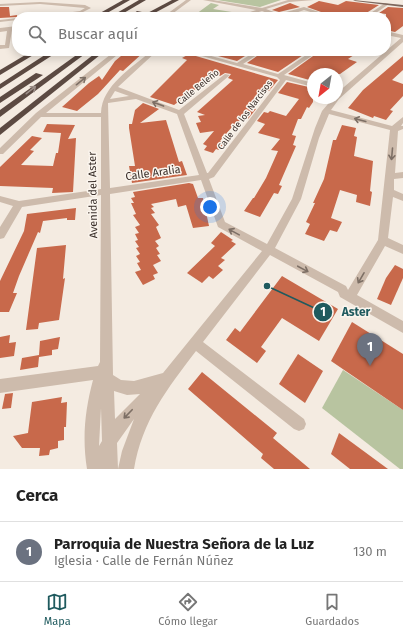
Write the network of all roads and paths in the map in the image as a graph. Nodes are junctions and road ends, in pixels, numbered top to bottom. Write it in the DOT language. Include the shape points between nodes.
graph roads {
  1 [pos="127,0"];
  2 [pos="143,0"];
  3 [pos="176,0"];
  4 [pos="189,0"];
  5 [pos="205,0"];
  6 [pos="289,0"];
  7 [pos="312,0"];
  8 [pos="355,0"];
  9 [pos="379,0"];
  10 [pos="389,2"];
  11 [pos="0,5"];
  12 [pos="403,5"];
  13 [pos="145,8"];
  14 [pos="261,9"];
  15 [pos="81,12"];
  16 [pos="105,12"];
  17 [pos="122,12"];
  18 [pos="142,12"];
  19 [pos="146,12"];
  20 [pos="158,12"];
  21 [pos="172,12"];
  22 [pos="252,12"];
  23 [pos="268,12"];
  24 [pos="293,12"];
  25 [pos="316,12"];
  26 [pos="374,12"];
  27 [pos="12,21"];
  28 [pos="0,22"];
  29 [pos="10,29"];
  30 [pos="0,30"];
  31 [pos="391,34"];
  32 [pos="403,38"];
  33 [pos="0,47"];
  34 [pos="391,49"];
  35 [pos="29,56"];
  36 [pos="48,56"];
  37 [pos="68,56"];
  38 [pos="79,56"];
  39 [pos="96,56"];
  40 [pos="113,56"];
  41 [pos="149,56"];
  42 [pos="205,56"];
  43 [pos="252,56"];
  44 [pos="309,56"];
  45 [pos="382,56"];
  46 [pos="237,65"];
  47 [pos="0,73"];
  48 [pos="227,75"];
  49 [pos="279,76"];
  50 [pos="307,83"];
  51 [pos="0,87"];
  52 [pos="114,88"];
  53 [pos="343,91"];
  54 [pos="137,97"];
  55 [pos="0,101"];
  56 [pos="105,102"];
  57 [pos="331,104"];
  58 [pos="326,111"];
  59 [pos="180,113"];
  60 [pos="0,114"];
  61 [pos="39,114"];
  62 [pos="104,115"];
  63 [pos="403,119"];
  64 [pos="398,128"];
  65 [pos="0,132"];
  66 [pos="0,152"];
  67 [pos="403,175"];
  68 [pos="204,177"];
  69 [pos="389,177"];
  70 [pos="106,192"];
  71 [pos="389,192"];
  72 [pos="403,198"];
  73 [pos="0,199"];
  74 [pos="18,204"];
  75 [pos="0,235"];
  76 [pos="383,240"];
  77 [pos="403,250"];
  78 [pos="268,251"];
  79 [pos="350,297"];
  80 [pos="403,328"];
  81 [pos="195,342"];
  82 [pos="105,370"];
  83 [pos="166,378"];
  84 [pos="0,386"];
  85 [pos="299,424"];
  86 [pos="110,437"];
  87 [pos="96,469"];
  88 [pos="110,469"];
  89 [pos="126,469"];
  1 -- 16 [label="highway"];
  2 -- 17 [label="highway"];
  3 -- 19 [label="highway"];
  3 -- 20 [label="highway"];
  4 -- 21 [label="street"];
  5 -- 14 [label="street"];
  6 -- 7 [label="street"];
  6 -- 14 [label="street"];
  8 -- 10 [label="main road"];
  9 -- 10 [label="main road"];
  10 -- 12 [label="main road"];
  10 -- 26 [label="street"];
  11 -- 15 [label="street" via="40,3 89,8"];
  13 -- 18 [label="highway"];
  14 -- 22 [label="street"];
  14 -- 23 [label="street"];
  24 -- 25 [label="street" via="304,8"];
  27 -- 28 [label="street"];
  29 -- 30 [label="street"];
  29 -- 33 [label="street" via="7,47"];
  31 -- 32 [label="street"];
  32 -- 34 [label="street"];
  35 -- 47 [label="highway"];
  36 -- 51 [label="highway"];
  37 -- 55 [label="highway"];
  60 -- 38 [label="highway, one-way"];
  39 -- 65 [label="highway"];
  61 -- 40 [label="street, one-way"];
  41 -- 52 [label="street, Avenida del Aster"];
  42 -- 46 [label="street"];
  43 -- 46 [label="street"];
  44 -- 49 [label="street, Calle de los Narcisos"];
  45 -- 53 [label="street"];
  46 -- 49 [label="street"];
  48 -- 59 [label="street, Calle Beleño"];
  49 -- 50 [label="street"];
  49 -- 68 [label="street, Calle de los Narcisos" via="283,80 211,175"];
  52 -- 54 [label="street"];
  52 -- 56 [label="street, Avenida del Aster" via="107,95"];
  54 -- 56 [label="street"];
  59 -- 54 [label="street, one-way"];
  56 -- 62 [label="street, Avenida del Aster"];
  57 -- 58 [label="street"];
  64 -- 58 [label="street, one-way"];
  58 -- 78 [label="street" via="314,139 303,181"];
  59 -- 68 [label="street"];
  61 -- 62 [label="street"];
  61 -- 66 [label="street"];
  62 -- 70 [label="street, Avenida del Aster"];
  63 -- 64 [label="street"];
  64 -- 69 [label="street, one-way"];
  67 -- 69 [label="street"];
  68 -- 70 [label="street, Calle Aralia"];
  78 -- 68 [label="street, one-way" via="221,224"];
  69 -- 71 [label="street"];
  70 -- 74 [label="street, Calle Aralia"];
  70 -- 82 [label="street, Avenida del Aster"];
  71 -- 72 [label="street"];
  71 -- 76 [label="street"];
  73 -- 74 [label="street"];
  74 -- 75 [label="street"];
  76 -- 77 [label="street"];
  76 -- 79 [label="street, one-way"];
  78 -- 79 [label="street, one-way" via="342,289 344,294"];
  78 -- 81 [label="street"];
  79 -- 80 [label="street"];
  81 -- 83 [label="street"];
  81 -- 85 [label="street"];
  82 -- 83 [label="street" via="114,385 122,389"];
  82 -- 84 [label="street"];
  82 -- 86 [label="street"];
  82 -- 87 [label="street" via="94,404 91,431"];
  83 -- 86 [label="street, one-way" via="122,420"];
  83 -- 89 [label="street" via="136,429"];
  86 -- 87 [label="street"];
  86 -- 88 [label="street"];
}
